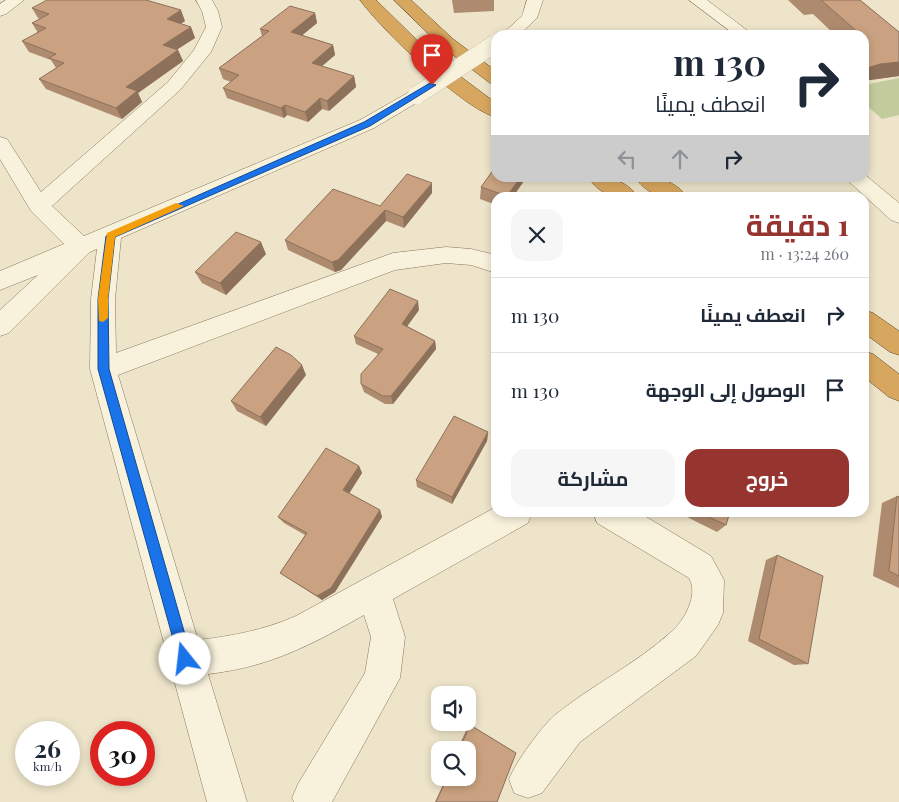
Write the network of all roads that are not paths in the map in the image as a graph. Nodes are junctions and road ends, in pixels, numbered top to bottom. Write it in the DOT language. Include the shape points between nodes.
graph roads {
  1 [pos="16,0"];
  2 [pos="204,0"];
  3 [pos="368,0"];
  4 [pos="402,0"];
  5 [pos="535,0"];
  6 [pos="696,0"];
  7 [pos="0,11"];
  8 [pos="515,30"];
  9 [pos="737,30"];
  10 [pos="491,47"];
  11 [pos="491,76"];
  12 [pos="491,108"];
  13 [pos="0,143"];
  14 [pos="605,182"];
  15 [pos="652,182"];
  16 [pos="860,182"];
  17 [pos="619,192"];
  18 [pos="668,192"];
  19 [pos="39,206"];
  20 [pos="899,215"];
  21 [pos="110,236"];
  22 [pos="81,247"];
  23 [pos="491,263"];
  24 [pos="0,281"];
  25 [pos="869,324"];
  26 [pos="0,326"];
  27 [pos="899,345"];
  28 [pos="869,366"];
  29 [pos="103,369"];
  30 [pos="899,389"];
  31 [pos="508,517"];
  32 [pos="616,517"];
  33 [pos="374,591"];
  34 [pos="185,659"];
  35 [pos="528,780"];
  36 [pos="312,798"];
  37 [pos="227,802"];
  1 -- 7 [label="street"];
  2 -- 19 [label="street" via="214,27 202,52 174,86"];
  3 -- 12 [label="highway" via="409,45 443,75"];
  4 -- 11 [label="highway" via="461,55"];
  5 -- 8 [label="street" via="529,18"];
  6 -- 9 [label="street"];
  10 -- 21 [label="street, bridge" via="367,124"];
  13 -- 19 [label="street"];
  14 -- 17 [label="highway"];
  15 -- 18 [label="highway"];
  16 -- 20 [label="street"];
  19 -- 22 [label="street"];
  21 -- 22 [label="street"];
  21 -- 29 [label="street" via="103,299"];
  22 -- 24 [label="street"];
  22 -- 26 [label="street"];
  23 -- 29 [label="street" via="446,255 393,262"];
  25 -- 27 [label="highway"];
  28 -- 30 [label="highway"];
  29 -- 34 [label="street"];
  31 -- 33 [label="street"];
  32 -- 35 [label="street" via="700,567 708,580 706,613 684,644 566,728"];
  33 -- 34 [label="street" via="270,645 231,654"];
  33 -- 36 [label="street" via="388,638 382,678"];
  34 -- 37 [label="street"];
}
